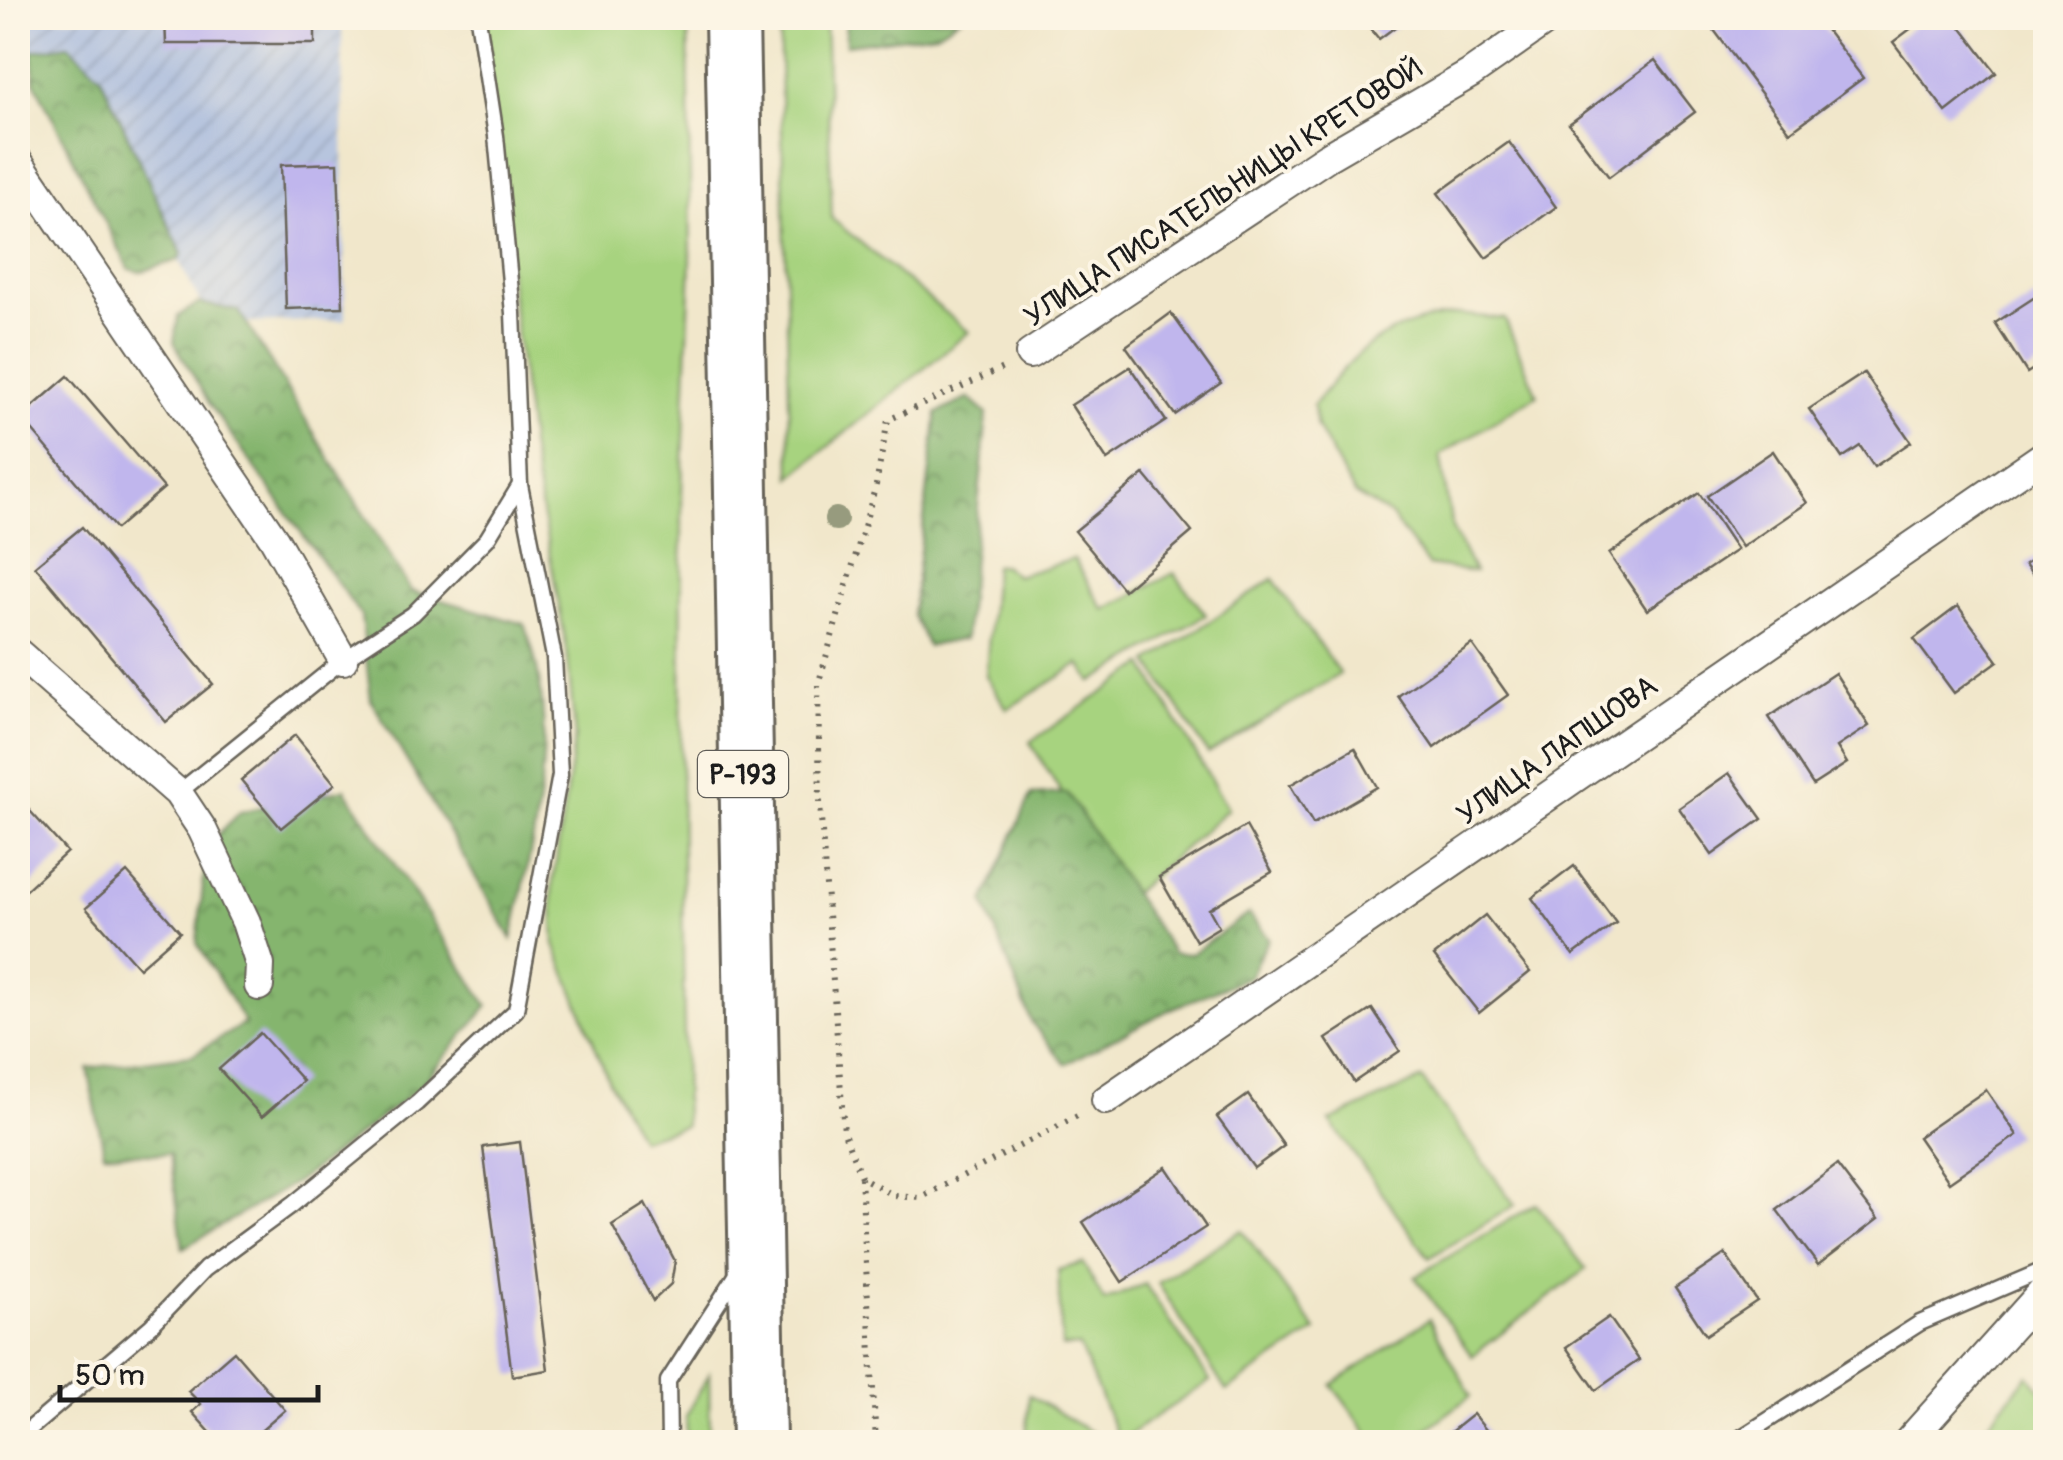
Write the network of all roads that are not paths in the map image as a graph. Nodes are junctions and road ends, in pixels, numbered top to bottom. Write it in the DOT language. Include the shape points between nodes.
graph roads {
  1 [pos="478,18"];
  2 [pos="732,18"];
  3 [pos="1550,18"];
  4 [pos="18,161"];
  5 [pos="1030,354"];
  6 [pos="2046,454"];
  7 [pos="520,485"];
  8 [pos="18,653"];
  9 [pos="343,660"];
  10 [pos="178,793"];
  11 [pos="259,986"];
  12 [pos="1106,1100"];
  13 [pos="755,1245"];
  14 [pos="2046,1268"];
  15 [pos="2046,1288"];
  16 [pos="18,1439"];
  17 [pos="669,1442"];
  18 [pos="758,1442"];
  19 [pos="1734,1442"];
  20 [pos="1908,1442"];
  1 -- 7 [label="lane" via="512,294"];
  2 -- 13 [label="highway, Р-193"];
  3 -- 5 [label="street, УЛИЦА ПИСАТЕЛЬНИЦЫ КРЕТОВОЙ"];
  4 -- 9 [label="street" via="274,539"];
  6 -- 12 [label="street, УЛИЦА ЛАПШОВА"];
  7 -- 9 [label="lane" via="487,538 413,614"];
  7 -- 16 [label="lane" via="554,657 560,775 516,1010 416,1104 205,1269 152,1326"];
  8 -- 10 [label="street"];
  9 -- 10 [label="lane"];
  10 -- 11 [label="street" via="246,922 260,965"];
  13 -- 17 [label="lane" via="668,1381"];
  13 -- 18 [label="highway, Р-193"];
  14 -- 19 [label="lane" via="1920,1323"];
  15 -- 20 [label="street"];
}
